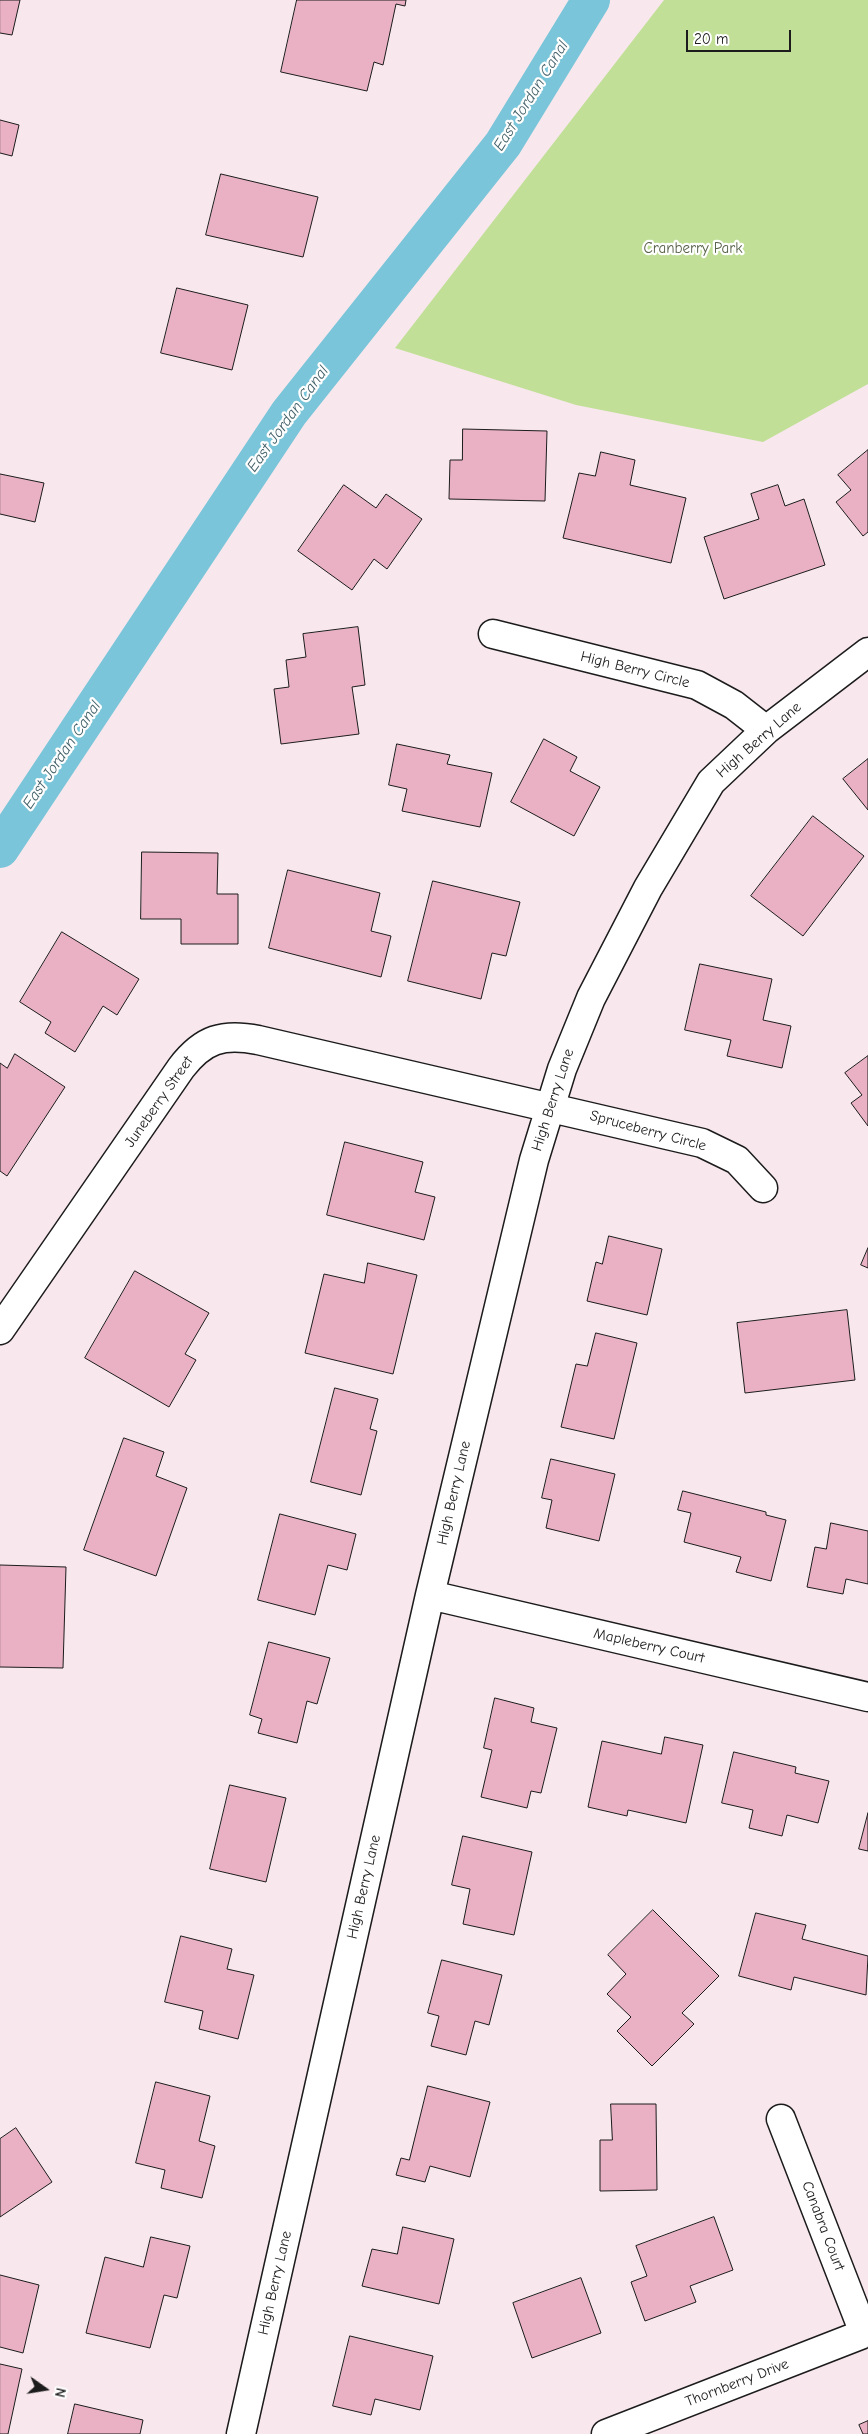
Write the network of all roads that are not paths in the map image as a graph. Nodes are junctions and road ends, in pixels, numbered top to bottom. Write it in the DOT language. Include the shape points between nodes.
graph roads {
  1 [pos="493,634"];
  2 [pos="868,652"];
  3 [pos="766,730"];
  4 [pos="549,1106"];
  5 [pos="763,1188"];
  6 [pos="0,1330"];
  7 [pos="430,1595"];
  8 [pos="868,1697"];
  9 [pos="781,2119"];
  10 [pos="866,2333"];
  11 [pos="241,2434"];
  12 [pos="606,2434"];
  1 -- 3 [label="street, High Berry Circle" via="696,685 734,705"];
  2 -- 3 [label="street, High Berry Lane"];
  3 -- 4 [label="street, High Berry Lane" via="711,782 648,888 591,998"];
  4 -- 5 [label="street, Spruceberry Circle" via="702,1143 737,1160"];
  4 -- 6 [label="street, Juneberry Street" via="245,1037 218,1039 204,1044 182,1068"];
  4 -- 7 [label="street, High Berry Lane"];
  7 -- 8 [label="street, Mapleberry Court"];
  7 -- 11 [label="street, High Berry Lane"];
  9 -- 10 [label="street, Canabra Court"];
  10 -- 12 [label="street, Thornberry Drive"];
}
